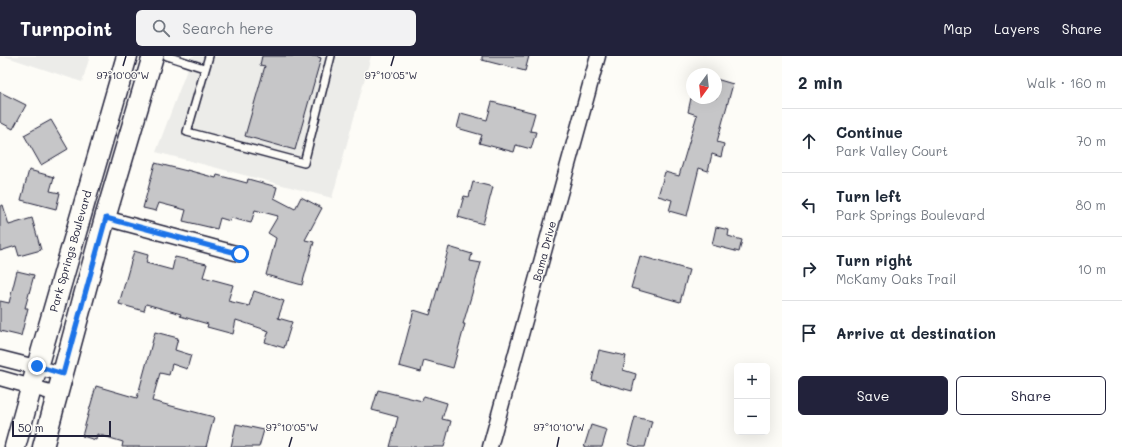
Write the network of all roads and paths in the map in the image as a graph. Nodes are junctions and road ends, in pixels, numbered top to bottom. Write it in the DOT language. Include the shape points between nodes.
graph roads {
  1 [pos="127,56"];
  2 [pos="153,56"];
  3 [pos="167,56"];
  4 [pos="208,56"];
  5 [pos="331,56"];
  6 [pos="598,56"];
  7 [pos="204,68"];
  8 [pos="106,218"];
  9 [pos="240,254"];
  10 [pos="0,358"];
  11 [pos="37,366"];
  12 [pos="63,374"];
  13 [pos="0,378"];
  14 [pos="31,387"];
  15 [pos="57,394"];
  16 [pos="14,447"];
  17 [pos="43,447"];
  18 [pos="490,447"];
  1 -- 11 [label="main road, Park Springs Boulevard"];
  2 -- 8 [label="main road"];
  3 -- 7 [label="lane"];
  4 -- 7 [label="lane"];
  5 -- 7 [label="lane" via="304,163 187,132"];
  6 -- 18 [label="street, Bama Drive"];
  8 -- 9 [label="street"];
  8 -- 12 [label="main road"];
  10 -- 11 [label="street"];
  11 -- 12 [label="street"];
  11 -- 14 [label="main road, Park Springs Boulevard"];
  12 -- 15 [label="main road"];
  13 -- 14 [label="street"];
  14 -- 15 [label="street"];
  14 -- 16 [label="main road, Park Springs Boulevard"];
  15 -- 17 [label="main road"];
}
